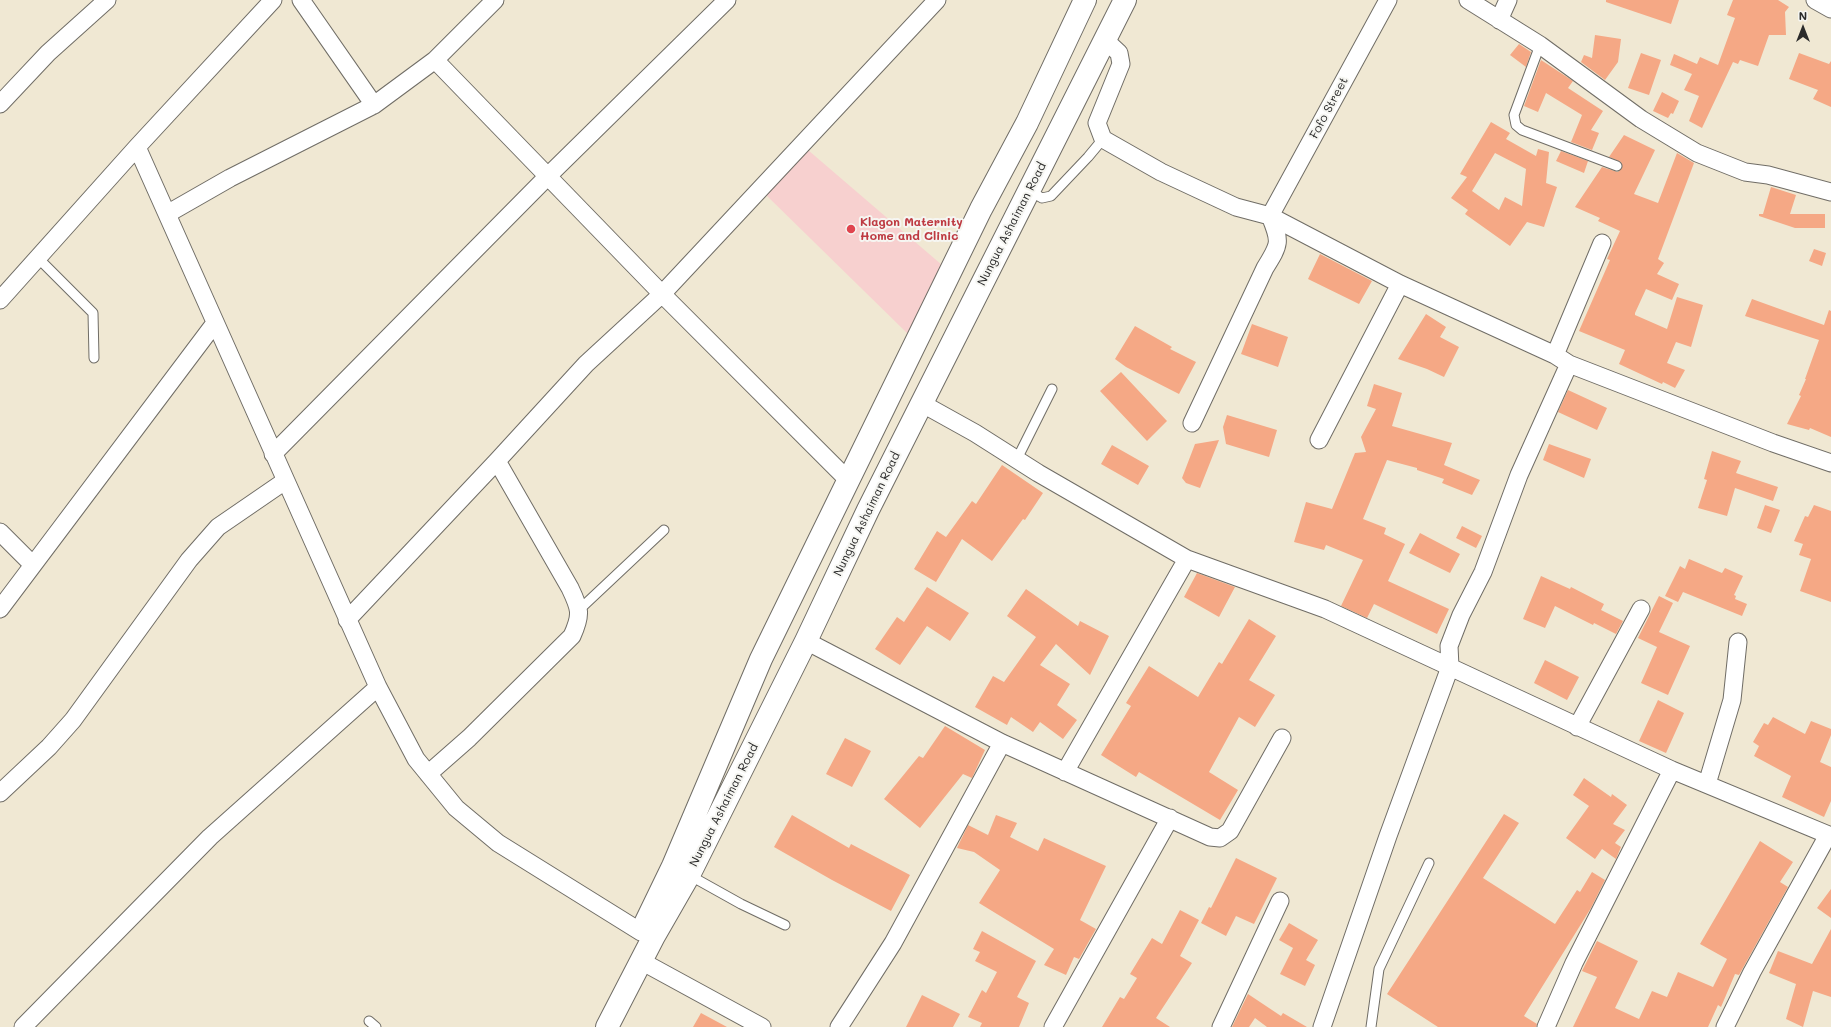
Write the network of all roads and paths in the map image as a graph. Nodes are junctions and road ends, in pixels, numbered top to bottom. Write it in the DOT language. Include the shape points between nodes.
graph roads {
  1 [pos="107,0"];
  2 [pos="273,0"];
  3 [pos="301,0"];
  4 [pos="495,0"];
  5 [pos="727,0"];
  6 [pos="936,0"];
  7 [pos="1085,0"];
  8 [pos="1124,0"];
  9 [pos="1388,0"];
  10 [pos="1468,0"];
  11 [pos="1508,0"];
  12 [pos="1815,0"];
  13 [pos="1831,9"];
  14 [pos="1499,20"];
  15 [pos="1105,40"];
  16 [pos="1540,45"];
  17 [pos="435,60"];
  18 [pos="0,104"];
  19 [pos="374,105"];
  20 [pos="1102,139"];
  21 [pos="137,147"];
  22 [pos="1617,166"];
  23 [pos="548,176"];
  24 [pos="1028,190"];
  25 [pos="1831,192"];
  26 [pos="167,214"];
  27 [pos="1270,216"];
  28 [pos="1602,243"];
  29 [pos="38,258"];
  30 [pos="1400,284"];
  31 [pos="662,294"];
  32 [pos="0,300"];
  33 [pos="215,323"];
  34 [pos="1554,355"];
  35 [pos="94,358"];
  36 [pos="1570,364"];
  37 [pos="1052,389"];
  38 [pos="924,400"];
  39 [pos="1192,423"];
  40 [pos="1319,440"];
  41 [pos="273,454"];
  42 [pos="1017,459"];
  43 [pos="497,461"];
  44 [pos="1831,463"];
  45 [pos="847,479"];
  46 [pos="284,481"];
  47 [pos="664,530"];
  48 [pos="0,532"];
  49 [pos="1187,559"];
  50 [pos="33,565"];
  51 [pos="0,609"];
  52 [pos="580,609"];
  53 [pos="1640,609"];
  54 [pos="348,620"];
  55 [pos="806,641"];
  56 [pos="1738,642"];
  57 [pos="1450,668"];
  58 [pos="378,688"];
  59 [pos="1577,727"];
  60 [pos="1282,738"];
  61 [pos="1002,743"];
  62 [pos="1672,770"];
  63 [pos="1065,772"];
  64 [pos="428,774"];
  65 [pos="1707,784"];
  66 [pos="0,793"];
  67 [pos="1170,818"];
  68 [pos="1830,836"];
  69 [pos="1429,863"];
  70 [pos="689,875"];
  71 [pos="1280,901"];
  72 [pos="785,925"];
  73 [pos="648,934"];
  74 [pos="641,961"];
  75 [pos="23,1027"];
  76 [pos="591,1027"];
  77 [pos="607,1027"];
  78 [pos="762,1027"];
  79 [pos="839,1027"];
  80 [pos="1053,1027"];
  81 [pos="1221,1027"];
  82 [pos="1322,1027"];
  83 [pos="1372,1027"];
  84 [pos="1546,1027"];
  85 [pos="1725,1027"];
  1 -- 18 [label="street" via="48,53"];
  2 -- 21 [label="street"];
  3 -- 19 [label="street"];
  4 -- 17 [label="street"];
  5 -- 23 [label="street"];
  6 -- 31 [label="street"];
  7 -- 45 [label="main road, Nungua Ashaiman Road" via="1027,123 980,209"];
  8 -- 15 [label="main road, Nungua Ashaiman Road"];
  9 -- 27 [label="street, Fofo Street"];
  10 -- 14 [label="street"];
  11 -- 14 [label="street"];
  12 -- 13 [label="street"];
  14 -- 16 [label="street"];
  15 -- 20 [label="street" via="1119,53 1121,64 1097,123"];
  15 -- 24 [label="main road, Nungua Ashaiman Road"];
  16 -- 22 [label="lane" via="1514,115 1516,125 1522,130"];
  16 -- 25 [label="street" via="1641,119 1697,153 1744,172 1768,175"];
  17 -- 19 [label="street"];
  17 -- 23 [label="street"];
  19 -- 26 [label="street" via="230,178"];
  20 -- 24 [label="lane" via="1051,196 1042,198"];
  20 -- 27 [label="street" via="1161,172 1236,207"];
  21 -- 26 [label="street"];
  21 -- 29 [label="street"];
  23 -- 31 [label="street"];
  23 -- 41 [label="street"];
  24 -- 38 [label="main road, Nungua Ashaiman Road"];
  26 -- 33 [label="street"];
  27 -- 30 [label="street"];
  27 -- 39 [label="street" via="1277,234 1277,248 1265,268"];
  28 -- 34 [label="street"];
  29 -- 32 [label="street"];
  29 -- 35 [label="lane" via="90,308 95,320"];
  30 -- 34 [label="street"];
  30 -- 40 [label="street"];
  31 -- 43 [label="street" via="586,364"];
  31 -- 45 [label="street"];
  33 -- 41 [label="street"];
  33 -- 50 [label="street"];
  34 -- 36 [label="street"];
  36 -- 44 [label="street"];
  36 -- 57 [label="street" via="1519,475 1483,572 1461,614 1449,646"];
  37 -- 42 [label="lane"];
  38 -- 42 [label="street" via="930,408"];
  38 -- 55 [label="main road, Nungua Ashaiman Road"];
  41 -- 46 [label="street"];
  42 -- 49 [label="street"];
  43 -- 52 [label="street"];
  43 -- 54 [label="street"];
  45 -- 73 [label="main road, Nungua Ashaiman Road" via="761,659 673,866"];
  46 -- 54 [label="street"];
  46 -- 66 [label="street" via="218,527 189,560 73,720 49,747"];
  47 -- 52 [label="lane"];
  48 -- 50 [label="street"];
  49 -- 57 [label="street" via="1325,609"];
  49 -- 63 [label="street"];
  50 -- 51 [label="street"];
  52 -- 64 [label="street" via="580,620 572,636 470,738"];
  53 -- 59 [label="street"];
  54 -- 58 [label="street"];
  55 -- 61 [label="street"];
  55 -- 70 [label="main road, Nungua Ashaiman Road"];
  56 -- 65 [label="street" via="1732,700"];
  57 -- 59 [label="street"];
  57 -- 82 [label="street"];
  58 -- 64 [label="street" via="416,759"];
  58 -- 75 [label="street" via="210,837"];
  59 -- 62 [label="street"];
  60 -- 67 [label="street" via="1230,831 1220,838 1210,837"];
  61 -- 63 [label="street"];
  61 -- 79 [label="street" via="893,943"];
  62 -- 65 [label="street"];
  62 -- 84 [label="street" via="1574,963"];
  63 -- 67 [label="street"];
  64 -- 73 [label="street" via="456,808 498,843"];
  65 -- 68 [label="street"];
  67 -- 80 [label="street"];
  68 -- 85 [label="street" via="1752,972"];
  69 -- 83 [label="lane" via="1378,969"];
  70 -- 72 [label="lane"];
  70 -- 73 [label="main road, Nungua Ashaiman Road"];
  71 -- 81 [label="street"];
  73 -- 74 [label="main road, Nungua Ashaiman Road"];
  73 -- 76 [label="main road, Nungua Ashaiman Road"];
  74 -- 77 [label="main road, Nungua Ashaiman Road"];
  74 -- 78 [label="street"];
}
